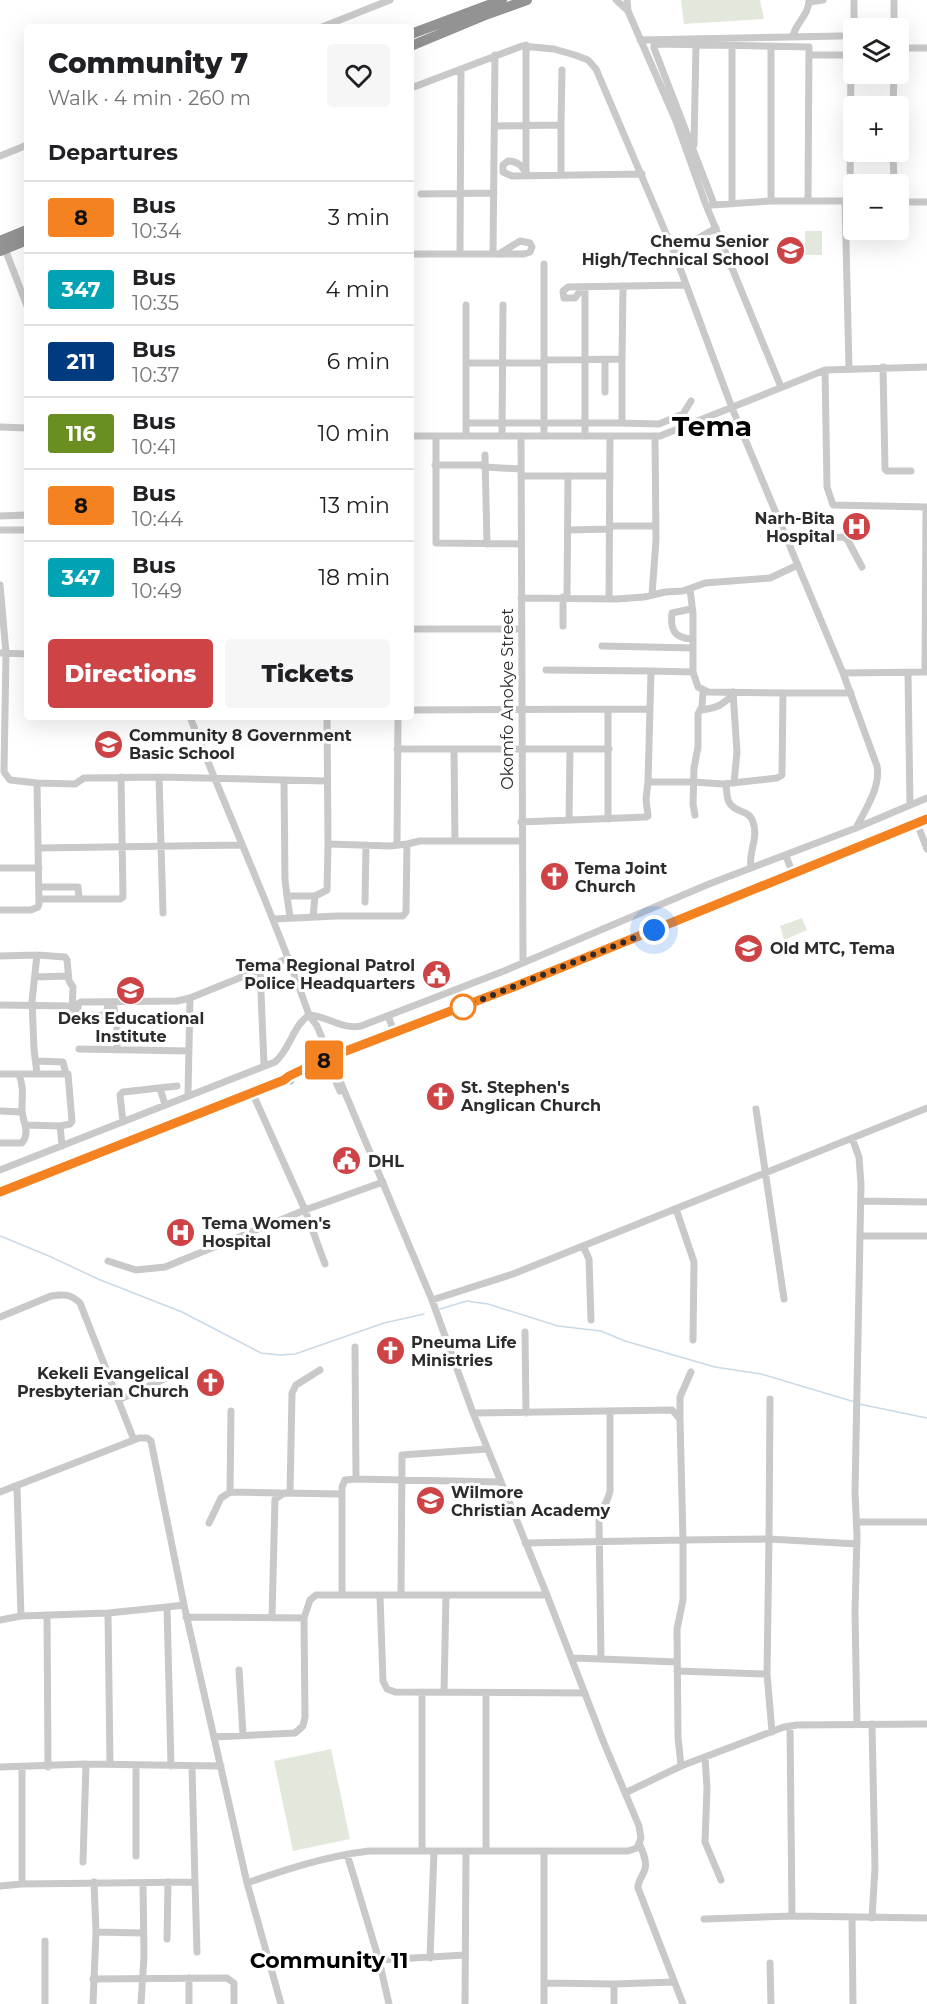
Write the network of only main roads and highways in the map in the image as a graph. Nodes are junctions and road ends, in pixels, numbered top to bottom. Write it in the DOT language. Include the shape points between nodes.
graph roads {
  1 [pos="502,0"];
  2 [pos="527,0"];
  3 [pos="414,33"];
  4 [pos="414,45"];
  5 [pos="24,232"];
  6 [pos="24,241"];
  7 [pos="2,247"];
  8 [pos="927,819"];
  9 [pos="0,1192"];
  1 -- 3 [label="highway"];
  2 -- 4 [label="highway"];
  5 -- 7 [label="highway"];
  6 -- 7 [label="highway"];
  8 -- 9 [label="main road"];
}
